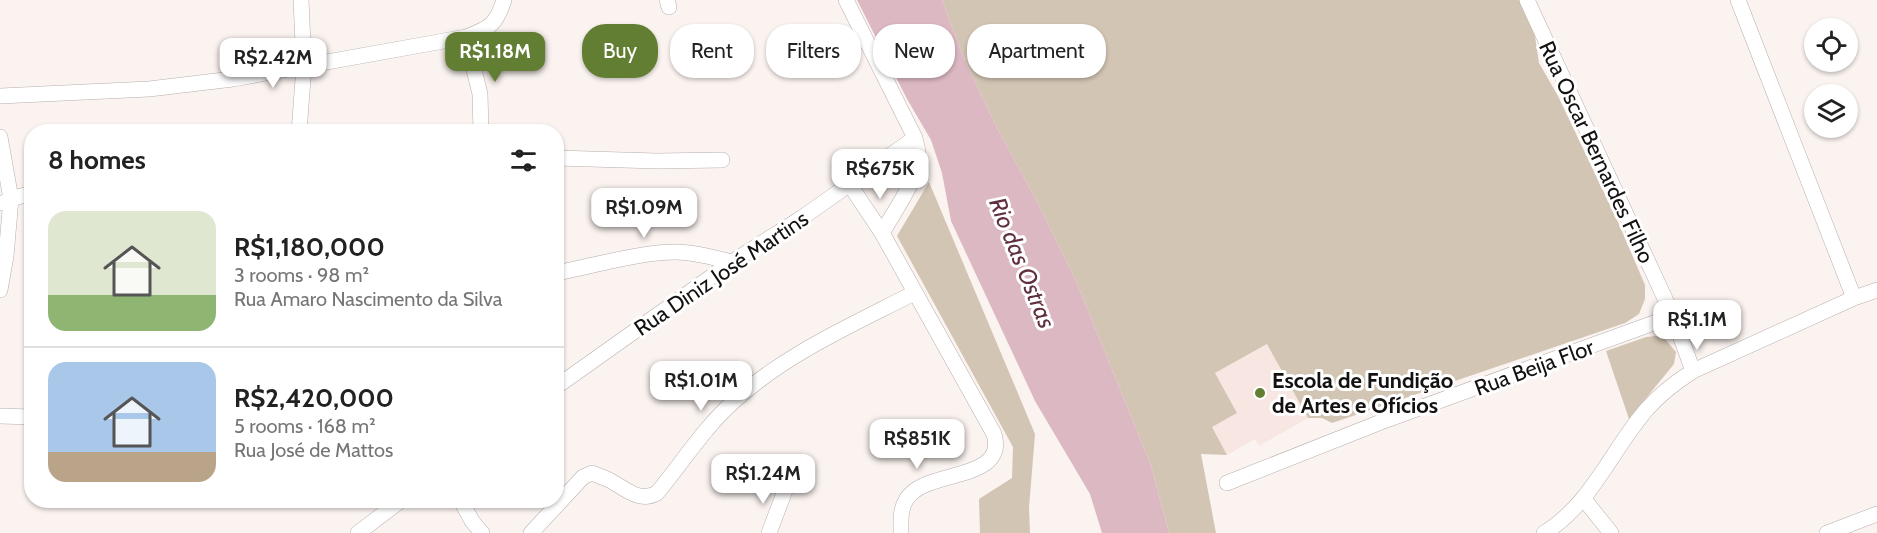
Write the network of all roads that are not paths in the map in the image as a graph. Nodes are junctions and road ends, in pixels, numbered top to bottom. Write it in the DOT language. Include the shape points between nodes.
graph roads {
  1 [pos="301,0"];
  2 [pos="504,0"];
  3 [pos="846,0"];
  4 [pos="1527,0"];
  5 [pos="1738,0"];
  6 [pos="466,37"];
  7 [pos="304,66"];
  8 [pos="0,96"];
  9 [pos="300,124"];
  10 [pos="481,124"];
  11 [pos="0,137"];
  12 [pos="915,138"];
  13 [pos="564,158"];
  14 [pos="722,160"];
  15 [pos="850,185"];
  16 [pos="24,196"];
  17 [pos="5,202"];
  18 [pos="882,233"];
  19 [pos="732,262"];
  20 [pos="564,271"];
  21 [pos="0,290"];
  22 [pos="1877,290"];
  23 [pos="914,293"];
  24 [pos="1854,298"];
  25 [pos="1673,316"];
  26 [pos="1693,371"];
  27 [pos="564,381"];
  28 [pos="0,416"];
  29 [pos="24,417"];
  30 [pos="1227,483"];
  31 [pos="786,488"];
  32 [pos="564,497"];
  33 [pos="1583,498"];
  34 [pos="391,508"];
  35 [pos="465,508"];
  36 [pos="554,508"];
  37 [pos="1877,514"];
  38 [pos="358,533"];
  39 [pos="482,533"];
  40 [pos="531,533"];
  41 [pos="770,533"];
  42 [pos="901,533"];
  43 [pos="1544,533"];
  44 [pos="1611,533"];
  45 [pos="1827,533"];
  1 -- 7 [label="street"];
  2 -- 6 [label="street" via="493,25"];
  3 -- 12 [label="street"];
  4 -- 25 [label="street, Rua Oscar Bernardes Filho"];
  5 -- 24 [label="street"];
  6 -- 7 [label="street"];
  6 -- 10 [label="street" via="480,94"];
  7 -- 8 [label="street" via="149,89"];
  7 -- 9 [label="street"];
  11 -- 17 [label="street"];
  12 -- 15 [label="street, Rua Diniz José Martins"];
  12 -- 18 [label="street" via="916,168"];
  13 -- 14 [label="street"];
  15 -- 18 [label="street"];
  15 -- 19 [label="street, Rua Diniz José Martins"];
  16 -- 17 [label="street"];
  17 -- 21 [label="street" via="6,256"];
  18 -- 23 [label="street"];
  19 -- 20 [label="street" via="676,252"];
  19 -- 27 [label="street, Rua Diniz José Martins"];
  22 -- 24 [label="street"];
  23 -- 32 [label="street" via="817,342 734,401 657,494 639,497 592,473"];
  23 -- 42 [label="street" via="998,446 981,467 929,482 913,491 905,501"];
  24 -- 26 [label="street"];
  25 -- 26 [label="street, Rua Oscar Bernardes Filho"];
  25 -- 30 [label="street, Rua Beija Flor" via="1381,422"];
  26 -- 33 [label="street" via="1647,409"];
  28 -- 29 [label="street"];
  31 -- 41 [label="street"];
  33 -- 43 [label="street" via="1557,526"];
  33 -- 44 [label="street"];
  34 -- 38 [label="street"];
  35 -- 39 [label="street"];
  36 -- 40 [label="street"];
  37 -- 45 [label="street"];
}
